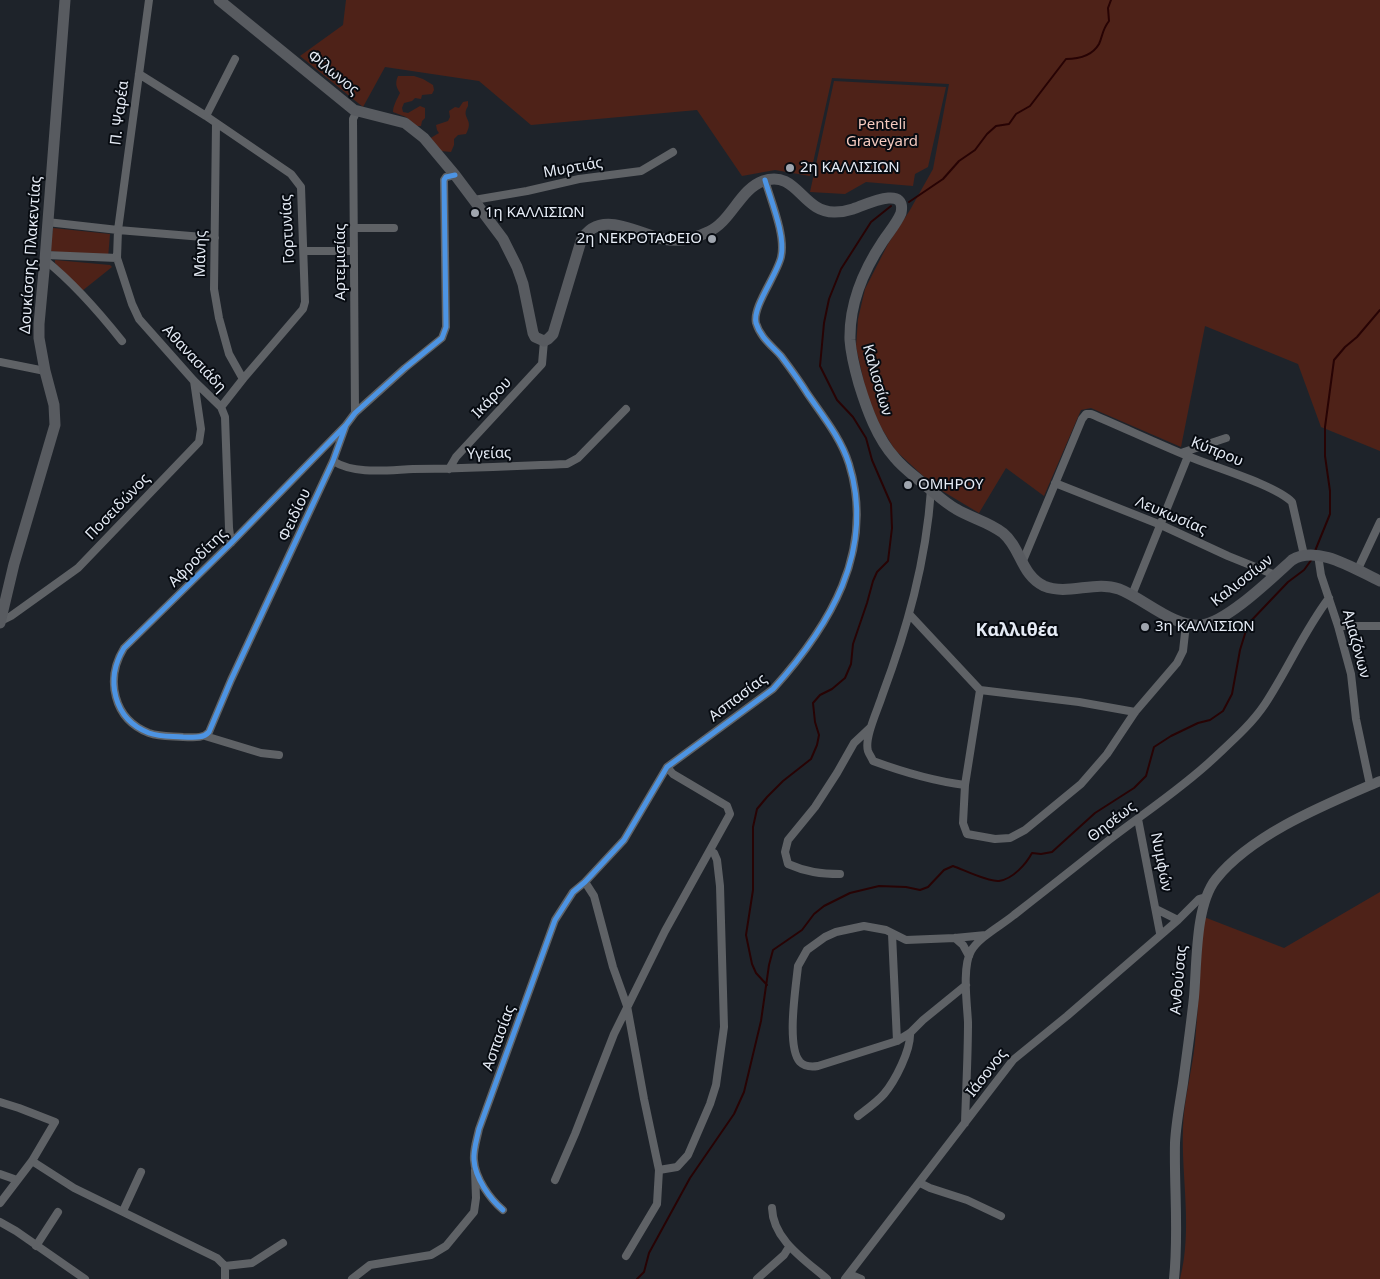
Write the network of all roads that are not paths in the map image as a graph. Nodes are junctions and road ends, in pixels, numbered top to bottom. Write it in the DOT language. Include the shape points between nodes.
graph roads {
  1 [pos="65,0"];
  2 [pos="148,0"];
  3 [pos="219,0"];
  4 [pos="234,59"];
  5 [pos="139,74"];
  6 [pos="357,111"];
  7 [pos="206,116"];
  8 [pos="216,124"];
  9 [pos="673,152"];
  10 [pos="455,175"];
  11 [pos="765,180"];
  12 [pos="474,200"];
  13 [pos="47,222"];
  14 [pos="354,228"];
  15 [pos="394,228"];
  16 [pos="118,230"];
  17 [pos="215,238"];
  18 [pos="304,251"];
  19 [pos="354,251"];
  20 [pos="46,258"];
  21 [pos="117,258"];
  22 [pos="544,341"];
  23 [pos="122,342"];
  24 [pos="0,362"];
  25 [pos="45,371"];
  26 [pos="243,379"];
  27 [pos="194,381"];
  28 [pos="221,407"];
  29 [pos="626,409"];
  30 [pos="355,414"];
  31 [pos="346,425"];
  32 [pos="1226,438"];
  33 [pos="1185,455"];
  34 [pos="333,462"];
  35 [pos="449,469"];
  36 [pos="1055,483"];
  37 [pos="931,490"];
  38 [pos="1161,525"];
  39 [pos="1379,527"];
  40 [pos="231,543"];
  41 [pos="1304,555"];
  42 [pos="1318,555"];
  43 [pos="1022,563"];
  44 [pos="1357,571"];
  45 [pos="1275,575"];
  46 [pos="1380,581"];
  47 [pos="4,586"];
  48 [pos="1132,595"];
  49 [pos="1329,598"];
  50 [pos="910,615"];
  51 [pos="0,622"];
  52 [pos="1186,624"];
  53 [pos="1338,626"];
  54 [pos="1380,626"];
  55 [pos="980,690"];
  56 [pos="1135,712"];
  57 [pos="870,728"];
  58 [pos="205,736"];
  59 [pos="279,755"];
  60 [pos="667,767"];
  61 [pos="1375,783"];
  62 [pos="965,785"];
  63 [pos="1138,819"];
  64 [pos="710,851"];
  65 [pos="840,874"];
  66 [pos="585,882"];
  67 [pos="1206,897"];
  68 [pos="1156,909"];
  69 [pos="1178,920"];
  70 [pos="1160,933"];
  71 [pos="892,934"];
  72 [pos="987,935"];
  73 [pos="955,938"];
  74 [pos="969,956"];
  75 [pos="966,985"];
  76 [pos="627,1006"];
  77 [pos="910,1033"];
  78 [pos="897,1041"];
  79 [pos="0,1102"];
  80 [pos="858,1116"];
  81 [pos="965,1123"];
  82 [pos="32,1161"];
  83 [pos="475,1168"];
  84 [pos="659,1170"];
  85 [pos="141,1172"];
  86 [pos="0,1174"];
  87 [pos="17,1180"];
  88 [pos="555,1180"];
  89 [pos="920,1183"];
  90 [pos="0,1203"];
  91 [pos="772,1208"];
  92 [pos="503,1210"];
  93 [pos="123,1211"];
  94 [pos="58,1212"];
  95 [pos="1001,1216"];
  96 [pos="0,1222"];
  97 [pos="283,1244"];
  98 [pos="36,1246"];
  99 [pos="789,1247"];
  100 [pos="626,1256"];
  101 [pos="225,1266"];
  102 [pos="847,1277"];
  103 [pos="81,1278"];
  104 [pos="225,1279"];
  105 [pos="352,1279"];
  106 [pos="757,1279"];
  107 [pos="827,1279"];
  108 [pos="861,1279"];
  109 [pos="1174,1279"];
  1 -- 13 [label="main road, Δουκίσσης Πλακεντίας"];
  2 -- 5 [label="street, Π. Ψαρέα"];
  3 -- 6 [label="main road, Φίλωνος"];
  4 -- 7 [label="street"];
  5 -- 7 [label="street, Γορτυνίας"];
  5 -- 16 [label="street, Π. Ψαρέα"];
  6 -- 10 [label="main road, Φίλωνος" via="410,126"];
  6 -- 14 [label="street, Αρτεμισίας" via="353,119"];
  7 -- 8 [label="street, Γορτυνίας"];
  8 -- 17 [label="street, Μάνης"];
  8 -- 18 [label="street, Γορτυνίας" via="297,180 301,187"];
  9 -- 12 [label="street, Μυρτιάς" via="641,171 579,179"];
  10 -- 12 [label="main road"];
  10 -- 30 [label="street, Φειδίου" via="444,180 445,333"];
  11 -- 22 [label="main road" via="752,187 716,228 697,237 663,239 608,224 592,227 581,241 552,334"];
  11 -- 37 [label="main road, Καλισσίων" via="783,179 822,211 844,212 888,198 896,199 902,205 900,215 858,286 850,343 863,398 876,427 895,458"];
  11 -- 60 [label="street, Ασπασίας" via="782,246 781,257 755,318 762,336 793,372 829,425 849,464 857,504 855,544 847,575 834,605 787,673 773,689"];
  12 -- 22 [label="main road" via="510,253 523,284 533,333"];
  13 -- 16 [label="street"];
  13 -- 20 [label="main road, Δουκίσσης Πλακεντίας"];
  14 -- 15 [label="street"];
  14 -- 19 [label="street, Αρτεμισίας"];
  16 -- 17 [label="street"];
  16 -- 21 [label="street, Αθανασιάδη"];
  17 -- 26 [label="street, Μάνης" via="215,301 229,354"];
  18 -- 19 [label="street"];
  18 -- 26 [label="street, Γορτυνίας" via="305,302"];
  19 -- 30 [label="street, Αρτεμισίας"];
  20 -- 21 [label="street"];
  20 -- 23 [label="street" via="89,301"];
  20 -- 25 [label="main road, Δουκίσσης Πλακεντίας" via="39,332"];
  21 -- 27 [label="street, Αθανασιάδη" via="139,319"];
  22 -- 35 [label="street, Ικάρου" via="542,364 456,457"];
  24 -- 25 [label="street"];
  25 -- 47 [label="main road, Δουκίσσης Πλακεντίας" via="54,405 55,425"];
  26 -- 28 [label="street, Γορτυνίας"];
  27 -- 28 [label="street, Αθανασιάδη"];
  27 -- 51 [label="street, Ποσειδώνος" via="201,429 199,442 78,568"];
  28 -- 40 [label="street, Αθανασιάδη" via="227,428"];
  29 -- 35 [label="street, Υγείας" via="573,462"];
  30 -- 31 [label="street, Φειδίου"];
  31 -- 34 [label="street, Φειδίου"];
  31 -- 40 [label="street, Αφροδίτης"];
  32 -- 33 [label="street"];
  33 -- 36 [label="street, Κύπρου" via="1086,414"];
  33 -- 38 [label="street"];
  33 -- 41 [label="street, Κύπρου" via="1260,484 1292,502"];
  34 -- 35 [label="street, Υγείας" via="341,467 361,470"];
  34 -- 58 [label="street, Φειδίου"];
  36 -- 38 [label="street, Λευκωσίας"];
  36 -- 43 [label="street"];
  37 -- 43 [label="main road, Καλισσίων" via="957,510 1003,534 1012,543"];
  37 -- 50 [label="street" via="926,538"];
  38 -- 45 [label="street, Λευκωσίας"];
  38 -- 48 [label="street"];
  39 -- 44 [label="street"];
  40 -- 58 [label="street, Αφροδίτης" via="124,648 114,671 117,702 132,722 151,734"];
  41 -- 42 [label="main road"];
  41 -- 45 [label="main road, Καλισσίων" via="1294,558"];
  42 -- 44 [label="main road"];
  42 -- 49 [label="street"];
  43 -- 48 [label="main road, Καλισσίων" via="1034,579 1050,588 1106,586"];
  44 -- 46 [label="main road"];
  45 -- 52 [label="main road, Καλισσίων" via="1214,621 1200,626"];
  47 -- 51 [label="main road, Δουκίσσης Πλακεντίας"];
  48 -- 52 [label="main road, Καλισσίων"];
  49 -- 53 [label="street, Αμαζόνων"];
  49 -- 63 [label="street, Θησέως" via="1250,723 1211,761"];
  50 -- 55 [label="street"];
  50 -- 57 [label="street"];
  52 -- 56 [label="street" via="1184,651"];
  53 -- 54 [label="street"];
  53 -- 61 [label="street, Αμαζόνων" via="1351,674 1356,720"];
  55 -- 56 [label="street"];
  55 -- 62 [label="street"];
  56 -- 62 [label="street" via="1107,754 1081,784 1025,830 1010,838 967,834 963,823"];
  57 -- 62 [label="street" via="867,750 873,761 929,779"];
  57 -- 65 [label="street" via="854,742 838,773 788,840 785,852 788,864 803,870"];
  58 -- 59 [label="street" via="261,753"];
  60 -- 64 [label="street" via="673,774 727,806 730,814"];
  60 -- 66 [label="street, Ασπασίας" via="624,840"];
  61 -- 67 [label="street, Ανθούσας" via="1256,843 1221,873"];
  63 -- 68 [label="street, Νυμφών"];
  63 -- 72 [label="street, Θησέως"];
  64 -- 76 [label="street"];
  64 -- 84 [label="street" via="717,860 720,886 724,1027 716,1085 688,1155 677,1167"];
  66 -- 76 [label="street" via="594,896"];
  66 -- 83 [label="street, Ασπασίας" via="573,892 555,920 479,1129 474,1150"];
  67 -- 69 [label="street, Ιάσονος" via="1199,899"];
  67 -- 109 [label="street, Ανθούσας" via="1176,1136"];
  68 -- 69 [label="street, Νυμφών"];
  68 -- 70 [label="street, Νυμφών"];
  69 -- 70 [label="street, Ιάσονος"];
  70 -- 81 [label="street, Ιάσονος" via="1013,1060"];
  71 -- 73 [label="street" via="906,940"];
  71 -- 78 [label="street"];
  71 -- 78 [label="street" via="864,926 836,932 813,945 798,966 792,1024 796,1055 802,1064 811,1067"];
  72 -- 73 [label="street"];
  72 -- 74 [label="street, Θησέως"];
  73 -- 74 [label="street"];
  74 -- 75 [label="street"];
  75 -- 77 [label="street"];
  75 -- 81 [label="street"];
  76 -- 84 [label="street"];
  76 -- 88 [label="street"];
  77 -- 78 [label="street"];
  77 -- 80 [label="street" via="906,1053 892,1082 881,1097"];
  79 -- 82 [label="street" via="55,1122"];
  81 -- 89 [label="street, Ιάσονος"];
  82 -- 87 [label="street"];
  82 -- 93 [label="street" via="74,1188"];
  83 -- 92 [label="street, Ασπασίας" via="487,1194"];
  83 -- 105 [label="street" via="474,1212 446,1246 431,1255 370,1265"];
  84 -- 100 [label="street" via="657,1204"];
  85 -- 93 [label="street"];
  86 -- 87 [label="street"];
  87 -- 90 [label="street"];
  89 -- 95 [label="street"];
  89 -- 102 [label="street, Ιάσονος"];
  91 -- 99 [label="street" via="772,1220"];
  93 -- 101 [label="street" via="202,1250"];
  94 -- 98 [label="street"];
  96 -- 98 [label="street"];
  97 -- 101 [label="street" via="252,1263"];
  98 -- 103 [label="street"];
  99 -- 106 [label="street"];
  99 -- 107 [label="street"];
  101 -- 104 [label="street"];
  102 -- 108 [label="street"];
}
